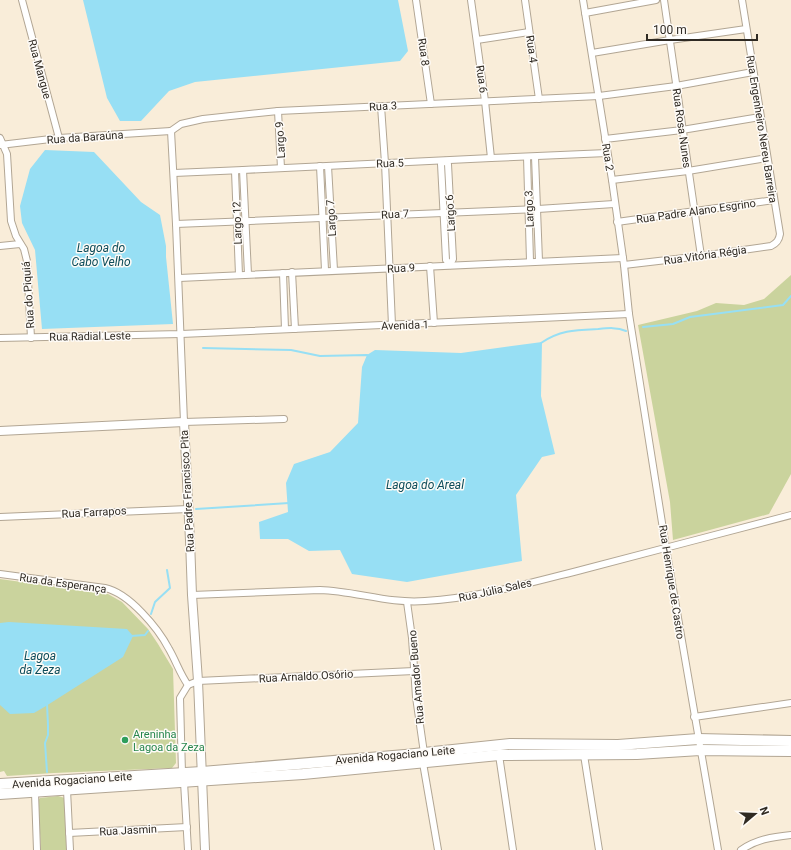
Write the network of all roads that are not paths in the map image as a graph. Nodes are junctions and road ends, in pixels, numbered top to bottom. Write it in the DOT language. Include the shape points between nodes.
graph roads {
  1 [pos="22,0"];
  2 [pos="416,0"];
  3 [pos="471,0"];
  4 [pos="525,0"];
  5 [pos="583,0"];
  6 [pos="656,0"];
  7 [pos="664,0"];
  8 [pos="742,0"];
  9 [pos="585,13"];
  10 [pos="746,29"];
  11 [pos="529,32"];
  12 [pos="476,40"];
  13 [pos="670,40"];
  14 [pos="592,53"];
  15 [pos="753,72"];
  16 [pos="676,86"];
  17 [pos="599,96"];
  18 [pos="539,99"];
  19 [pos="485,101"];
  20 [pos="431,104"];
  21 [pos="381,106"];
  22 [pos="278,111"];
  23 [pos="760,117"];
  24 [pos="682,130"];
  25 [pos="171,131"];
  26 [pos="0,138"];
  27 [pos="59,138"];
  28 [pos="605,139"];
  29 [pos="2,145"];
  30 [pos="607,153"];
  31 [pos="527,157"];
  32 [pos="535,157"];
  33 [pos="491,158"];
  34 [pos="767,158"];
  35 [pos="445,161"];
  36 [pos="385,163"];
  37 [pos="320,166"];
  38 [pos="328,166"];
  39 [pos="281,168"];
  40 [pos="243,170"];
  41 [pos="234,171"];
  42 [pos="688,171"];
  43 [pos="174,172"];
  44 [pos="612,180"];
  45 [pos="774,200"];
  46 [pos="614,204"];
  47 [pos="529,209"];
  48 [pos="538,209"];
  49 [pos="695,211"];
  50 [pos="443,212"];
  51 [pos="450,212"];
  52 [pos="387,215"];
  53 [pos="323,218"];
  54 [pos="332,218"];
  55 [pos="246,221"];
  56 [pos="238,222"];
  57 [pos="617,222"];
  58 [pos="176,224"];
  59 [pos="780,234"];
  60 [pos="20,244"];
  61 [pos="0,246"];
  62 [pos="701,256"];
  63 [pos="622,258"];
  64 [pos="530,261"];
  65 [pos="539,261"];
  66 [pos="450,265"];
  67 [pos="430,266"];
  68 [pos="624,266"];
  69 [pos="389,268"];
  70 [pos="325,270"];
  71 [pos="334,270"];
  72 [pos="292,272"];
  73 [pos="283,273"];
  74 [pos="248,274"];
  75 [pos="239,275"];
  76 [pos="179,278"];
  77 [pos="629,314"];
  78 [pos="434,323"];
  79 [pos="392,325"];
  80 [pos="285,329"];
  81 [pos="295,329"];
  82 [pos="181,334"];
  83 [pos="0,338"];
  84 [pos="31,338"];
  85 [pos="284,420"];
  86 [pos="184,422"];
  87 [pos="0,431"];
  88 [pos="188,509"];
  89 [pos="791,515"];
  90 [pos="0,517"];
  91 [pos="666,548"];
  92 [pos="0,574"];
  93 [pos="192,596"];
  94 [pos="407,602"];
  95 [pos="414,671"];
  96 [pos="198,681"];
  97 [pos="188,685"];
  98 [pos="791,704"];
  99 [pos="694,717"];
  100 [pos="698,740"];
  101 [pos="791,741"];
  102 [pos="700,750"];
  103 [pos="791,751"];
  104 [pos="498,755"];
  105 [pos="584,755"];
  106 [pos="424,758"];
  107 [pos="201,776"];
  108 [pos="183,777"];
  109 [pos="0,784"];
  110 [pos="66,785"];
  111 [pos="44,787"];
  112 [pos="0,794"];
  113 [pos="187,827"];
  114 [pos="69,833"];
  115 [pos="791,835"];
  116 [pos="37,850"];
  117 [pos="70,850"];
  118 [pos="188,850"];
  119 [pos="205,850"];
  120 [pos="438,850"];
  121 [pos="513,850"];
  122 [pos="599,850"];
  123 [pos="718,850"];
  124 [pos="741,850"];
  1 -- 27 [label="street, Rua Mangue"];
  2 -- 20 [label="street, Rua 8"];
  3 -- 12 [label="street, Rua 6"];
  4 -- 11 [label="street, Rua 4"];
  5 -- 9 [label="street, Rua 2"];
  6 -- 9 [label="street"];
  7 -- 13 [label="street, Rua Rosa Nunes"];
  8 -- 10 [label="street, Rua Engenheiro Nereu Barreira"];
  9 -- 14 [label="street, Rua 2"];
  10 -- 13 [label="street"];
  10 -- 15 [label="street, Rua Engenheiro Nereu Barreira"];
  11 -- 12 [label="street"];
  11 -- 18 [label="street, Rua 4"];
  12 -- 19 [label="street, Rua 6"];
  13 -- 14 [label="street"];
  13 -- 16 [label="street, Rua Rosa Nunes"];
  14 -- 17 [label="street, Rua 2"];
  15 -- 16 [label="street, Rua 3"];
  15 -- 23 [label="street, Rua Engenheiro Nereu Barreira"];
  16 -- 17 [label="street, Rua 3"];
  16 -- 24 [label="street, Rua Rosa Nunes"];
  17 -- 18 [label="street, Rua 3"];
  17 -- 28 [label="street, Rua 2"];
  18 -- 19 [label="street, Rua 3"];
  19 -- 20 [label="street, Rua 3"];
  19 -- 33 [label="street, Rua 6"];
  20 -- 21 [label="street, Rua 3"];
  21 -- 22 [label="street, Rua 3"];
  21 -- 36 [label="street"];
  22 -- 25 [label="street, Rua 3" via="203,119 181,124"];
  22 -- 39 [label="street, Largo 9"];
  23 -- 24 [label="street"];
  23 -- 34 [label="street, Rua Engenheiro Nereu Barreira"];
  24 -- 28 [label="street"];
  24 -- 42 [label="street, Rua Rosa Nunes"];
  25 -- 27 [label="street, Rua da Baraúna"];
  25 -- 43 [label="street, Rua Padre Francisco Pita"];
  26 -- 29 [label="street, Rua do Piquiá"];
  27 -- 29 [label="street, Rua da Baraúna"];
  28 -- 30 [label="street, Rua 2"];
  29 -- 60 [label="street, Rua do Piquiá" via="7,154 11,221"];
  30 -- 32 [label="street, Rua 5"];
  30 -- 44 [label="street, Rua 2"];
  31 -- 32 [label="street, Rua 5"];
  31 -- 33 [label="street, Rua 5"];
  31 -- 47 [label="street, Largo 3"];
  32 -- 48 [label="street, Largo 3"];
  33 -- 35 [label="street, Rua 5"];
  34 -- 42 [label="street"];
  34 -- 45 [label="street, Rua Engenheiro Nereu Barreira"];
  35 -- 36 [label="street, Rua 5"];
  35 -- 50 [label="street, Largo 6" via="441,164"];
  35 -- 51 [label="street, Largo 6" via="448,164"];
  36 -- 38 [label="street, Rua 5"];
  36 -- 52 [label="street"];
  37 -- 38 [label="street, Rua 5"];
  37 -- 39 [label="street, Rua 5"];
  37 -- 53 [label="street, Largo 7"];
  38 -- 54 [label="street, Largo 7"];
  39 -- 40 [label="street, Rua 5"];
  40 -- 41 [label="street, Rua 5"];
  40 -- 55 [label="street, Largo 12"];
  41 -- 43 [label="street, Rua 5"];
  41 -- 56 [label="street, Largo 12"];
  42 -- 44 [label="street"];
  42 -- 49 [label="street, Rua Rosa Nunes"];
  43 -- 58 [label="street, Rua Padre Francisco Pita"];
  44 -- 46 [label="street, Rua 2"];
  45 -- 49 [label="street, Rua Padre Alano Esgrino"];
  45 -- 59 [label="street, Rua Engenheiro Nereu Barreira"];
  46 -- 48 [label="street, Rua 7"];
  46 -- 57 [label="street, Rua 2"];
  47 -- 48 [label="street, Rua 7"];
  47 -- 51 [label="street, Rua 7"];
  47 -- 64 [label="street, Largo 3"];
  48 -- 65 [label="street, Largo 3"];
  49 -- 57 [label="street, Rua Padre Alano Esgrino"];
  49 -- 62 [label="street, Rua Rosa Nunes"];
  50 -- 51 [label="street, Rua 7"];
  50 -- 52 [label="street, Rua 7"];
  50 -- 66 [label="street, Largo 6" via="446,260"];
  51 -- 66 [label="street, Largo 6" via="453,259"];
  52 -- 54 [label="street, Rua 7"];
  52 -- 69 [label="street"];
  53 -- 54 [label="street, Rua 7"];
  53 -- 55 [label="street, Rua 7"];
  53 -- 70 [label="street, Largo 7"];
  54 -- 71 [label="street, Largo 7"];
  55 -- 56 [label="street, Rua 7"];
  55 -- 74 [label="street, Largo 12"];
  56 -- 58 [label="street, Rua 7"];
  56 -- 75 [label="street, Largo 12"];
  57 -- 63 [label="street, Rua 2"];
  58 -- 76 [label="street, Rua Padre Francisco Pita"];
  59 -- 62 [label="street, Rua Vitória Régia" via="778,242 771,246"];
  60 -- 61 [label="street"];
  60 -- 84 [label="street, Rua do Piquiá" via="27,261"];
  62 -- 68 [label="street, Rua Vitória Régia"];
  63 -- 65 [label="street, Rua 9"];
  63 -- 68 [label="street, Rua 2"];
  64 -- 65 [label="street, Rua 9"];
  64 -- 66 [label="street, Rua 9"];
  66 -- 67 [label="street, Rua 9"];
  67 -- 69 [label="street, Rua 9"];
  67 -- 78 [label="street"];
  68 -- 77 [label="street, Rua 2"];
  69 -- 71 [label="street, Rua 9"];
  69 -- 79 [label="street"];
  70 -- 71 [label="street, Rua 9"];
  70 -- 72 [label="street, Rua 9"];
  72 -- 73 [label="street, Rua 9"];
  72 -- 81 [label="street"];
  73 -- 74 [label="street, Rua 9"];
  73 -- 80 [label="street"];
  74 -- 75 [label="street, Rua 9"];
  75 -- 76 [label="street, Rua 9"];
  76 -- 82 [label="street, Rua Padre Francisco Pita"];
  77 -- 78 [label="street, Avenida 1"];
  77 -- 91 [label="street, Rua Henrique de Castro"];
  78 -- 79 [label="street, Avenida 1"];
  79 -- 81 [label="street, Avenida 1"];
  80 -- 81 [label="street, Avenida 1"];
  80 -- 82 [label="street, Avenida 1"];
  82 -- 84 [label="street, Rua Radial Leste"];
  82 -- 86 [label="street, Rua Padre Francisco Pita"];
  83 -- 84 [label="street, Rua Radial Leste"];
  85 -- 86 [label="street"];
  86 -- 87 [label="street"];
  86 -- 88 [label="street, Rua Padre Francisco Pita"];
  88 -- 90 [label="street, Rua Farrapos"];
  88 -- 93 [label="street, Rua Padre Francisco Pita"];
  89 -- 91 [label="street, Rua Júlia Sales"];
  91 -- 94 [label="street, Rua Júlia Sales" via="467,597"];
  91 -- 99 [label="street, Rua Henrique de Castro"];
  92 -- 97 [label="street, Rua da Esperança" via="110,589 126,598 153,625 167,645"];
  93 -- 94 [label="street, Rua Júlia Sales" via="334,590"];
  93 -- 96 [label="street, Rua Padre Francisco Pita"];
  94 -- 95 [label="street, Rua Amador Bueno"];
  95 -- 96 [label="street, Rua Arnaldo Osório"];
  95 -- 106 [label="street, Rua Amador Bueno"];
  96 -- 97 [label="street"];
  96 -- 107 [label="street, Rua Padre Francisco Pita"];
  97 -- 108 [label="street" via="180,698"];
  98 -- 99 [label="street"];
  99 -- 100 [label="street, Rua Henrique de Castro"];
  100 -- 101 [label="main road, Avenida Rogaciano Leite"];
  100 -- 102 [label="street, Rua Henrique de Castro"];
  100 -- 106 [label="main road, Avenida Rogaciano Leite" via="618,745 510,744"];
  102 -- 103 [label="main road, Avenida Rogaciano Leite"];
  102 -- 105 [label="main road, Avenida Rogaciano Leite"];
  102 -- 123 [label="street, Rua Henrique de Castro"];
  104 -- 105 [label="main road, Avenida Rogaciano Leite"];
  104 -- 106 [label="main road, Avenida Rogaciano Leite"];
  104 -- 121 [label="street"];
  105 -- 122 [label="street"];
  106 -- 107 [label="main road, Avenida Rogaciano Leite" via="303,774"];
  106 -- 120 [label="street, Rua Amador Bueno"];
  107 -- 108 [label="main road, Avenida Rogaciano Leite"];
  107 -- 119 [label="street, Rua Padre Francisco Pita"];
  108 -- 110 [label="main road, Avenida Rogaciano Leite"];
  108 -- 113 [label="street"];
  109 -- 111 [label="main road, Avenida Rogaciano Leite"];
  110 -- 111 [label="main road, Avenida Rogaciano Leite"];
  110 -- 114 [label="street"];
  111 -- 112 [label="main road, Avenida Rogaciano Leite"];
  111 -- 116 [label="street"];
  113 -- 114 [label="street, Rua Jasmin"];
  113 -- 118 [label="street"];
  114 -- 117 [label="street"];
  115 -- 124 [label="street" via="757,841"];
}
